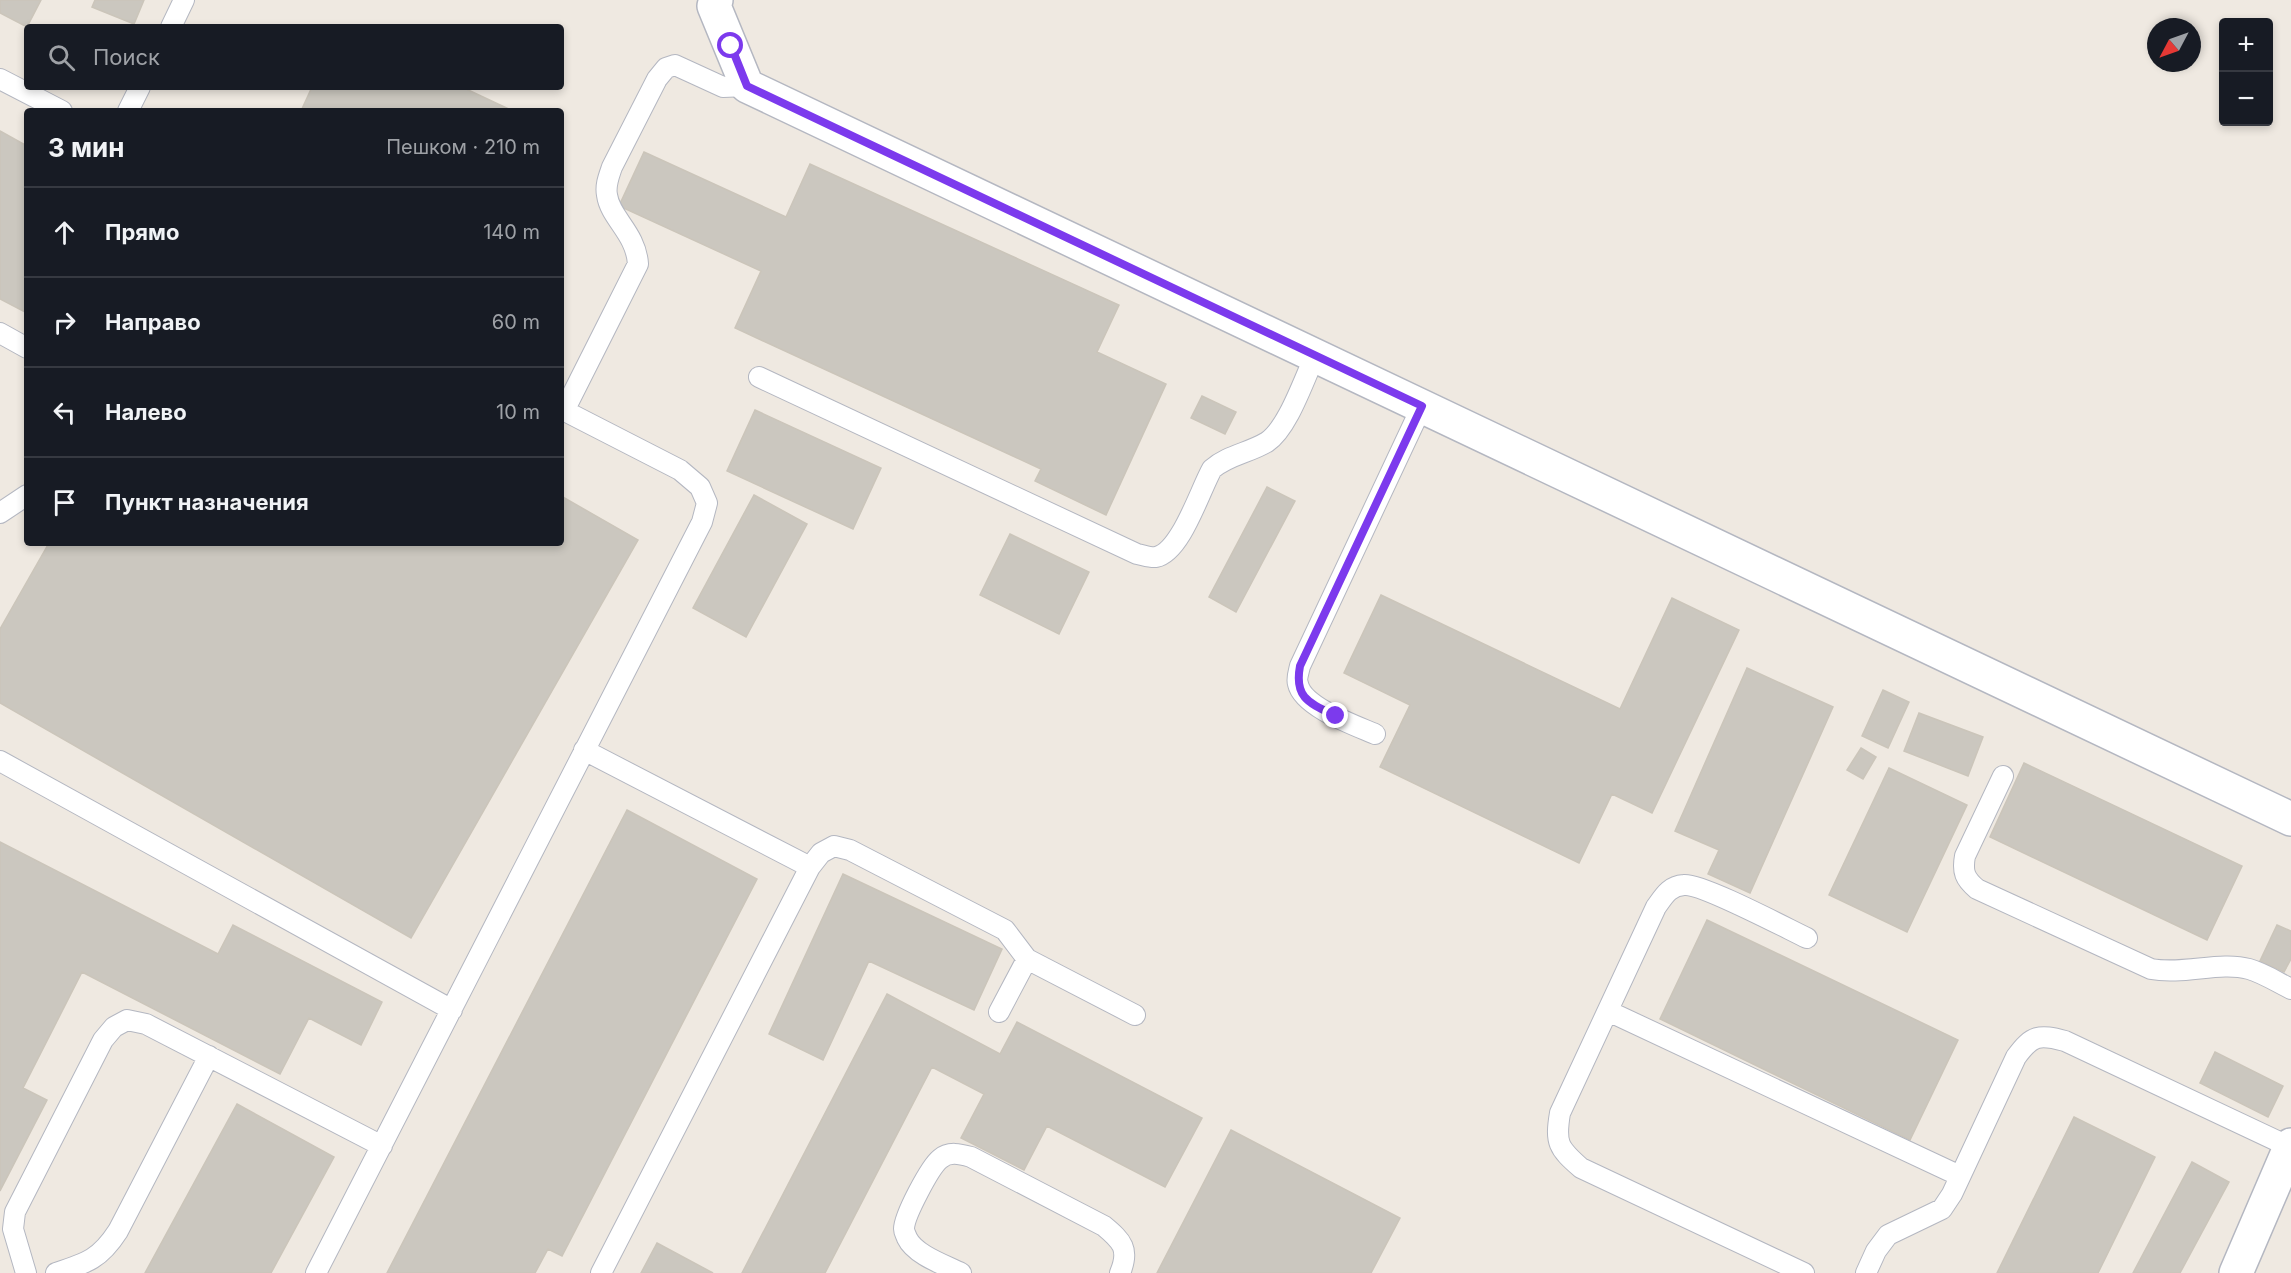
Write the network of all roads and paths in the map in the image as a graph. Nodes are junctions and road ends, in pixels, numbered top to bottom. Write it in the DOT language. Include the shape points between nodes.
graph roads {
  1 [pos="184,0"];
  2 [pos="710,2"];
  3 [pos="172,24"];
  4 [pos="0,79"];
  5 [pos="747,86"];
  6 [pos="138,90"];
  7 [pos="56,108"];
  8 [pos="130,108"];
  9 [pos="0,333"];
  10 [pos="24,346"];
  11 [pos="1315,356"];
  12 [pos="759,377"];
  13 [pos="1422,406"];
  14 [pos="564,408"];
  15 [pos="564,411"];
  16 [pos="24,497"];
  17 [pos="0,513"];
  18 [pos="1375,734"];
  19 [pos="585,750"];
  20 [pos="0,761"];
  21 [pos="2003,776"];
  22 [pos="2291,819"];
  23 [pos="810,867"];
  24 [pos="1807,938"];
  25 [pos="1027,959"];
  26 [pos="2291,989"];
  27 [pos="452,1010"];
  28 [pos="1608,1011"];
  29 [pos="999,1012"];
  30 [pos="1135,1015"];
  31 [pos="209,1056"];
  32 [pos="381,1146"];
  33 [pos="2290,1146"];
  34 [pos="1960,1176"];
  35 [pos="26,1273"];
  36 [pos="56,1273"];
  37 [pos="316,1273"];
  38 [pos="601,1273"];
  39 [pos="961,1273"];
  40 [pos="1120,1273"];
  41 [pos="1804,1273"];
  42 [pos="1866,1273"];
  43 [pos="2236,1273"];
  1 -- 3 [label="lane"];
  2 -- 5 [label="street"];
  4 -- 7 [label="lane"];
  5 -- 11 [label="street"];
  5 -- 14 [label="lane" via="723,87 675,65 666,68 657,79 607,183 607,196 638,252 638,264"];
  6 -- 8 [label="lane"];
  9 -- 10 [label="lane"];
  11 -- 12 [label="lane" via="1278,430 1268,441 1221,461 1212,469 1177,540 1168,552 1155,557 1137,554"];
  11 -- 13 [label="street"];
  13 -- 18 [label="lane" via="1300,666 1297,682 1302,695 1316,706"];
  13 -- 22 [label="street"];
  15 -- 19 [label="lane" via="680,470 700,487 707,503 702,522"];
  16 -- 17 [label="lane"];
  19 -- 23 [label="lane"];
  19 -- 27 [label="lane"];
  20 -- 27 [label="lane"];
  21 -- 26 [label="lane" via="1962,869 1977,889 2151,969 2166,972 2237,967"];
  23 -- 25 [label="lane" via="821,853 834,846 850,850 1005,930"];
  23 -- 38 [label="lane"];
  24 -- 28 [label="lane" via="1706,890 1684,884 1669,889 1656,907"];
  25 -- 29 [label="lane"];
  25 -- 30 [label="lane"];
  27 -- 32 [label="lane"];
  28 -- 34 [label="lane"];
  28 -- 41 [label="lane" via="1560,1113 1556,1135 1565,1154 1581,1168"];
  31 -- 32 [label="lane"];
  31 -- 35 [label="lane" via="146,1024 127,1020 103,1040 15,1212 13,1229"];
  31 -- 36 [label="lane" via="107,1247 94,1259"];
  32 -- 37 [label="lane"];
  33 -- 34 [label="lane" via="2065,1041 2043,1036 2027,1042 2016,1057"];
  33 -- 43 [label="street"];
  34 -- 42 [label="lane" via="1942,1209 1887,1235"];
  39 -- 40 [label="lane" via="920,1252 908,1240 904,1228 931,1170 940,1158 952,1153 970,1157 1104,1226 1121,1240 1125,1254"];
}
